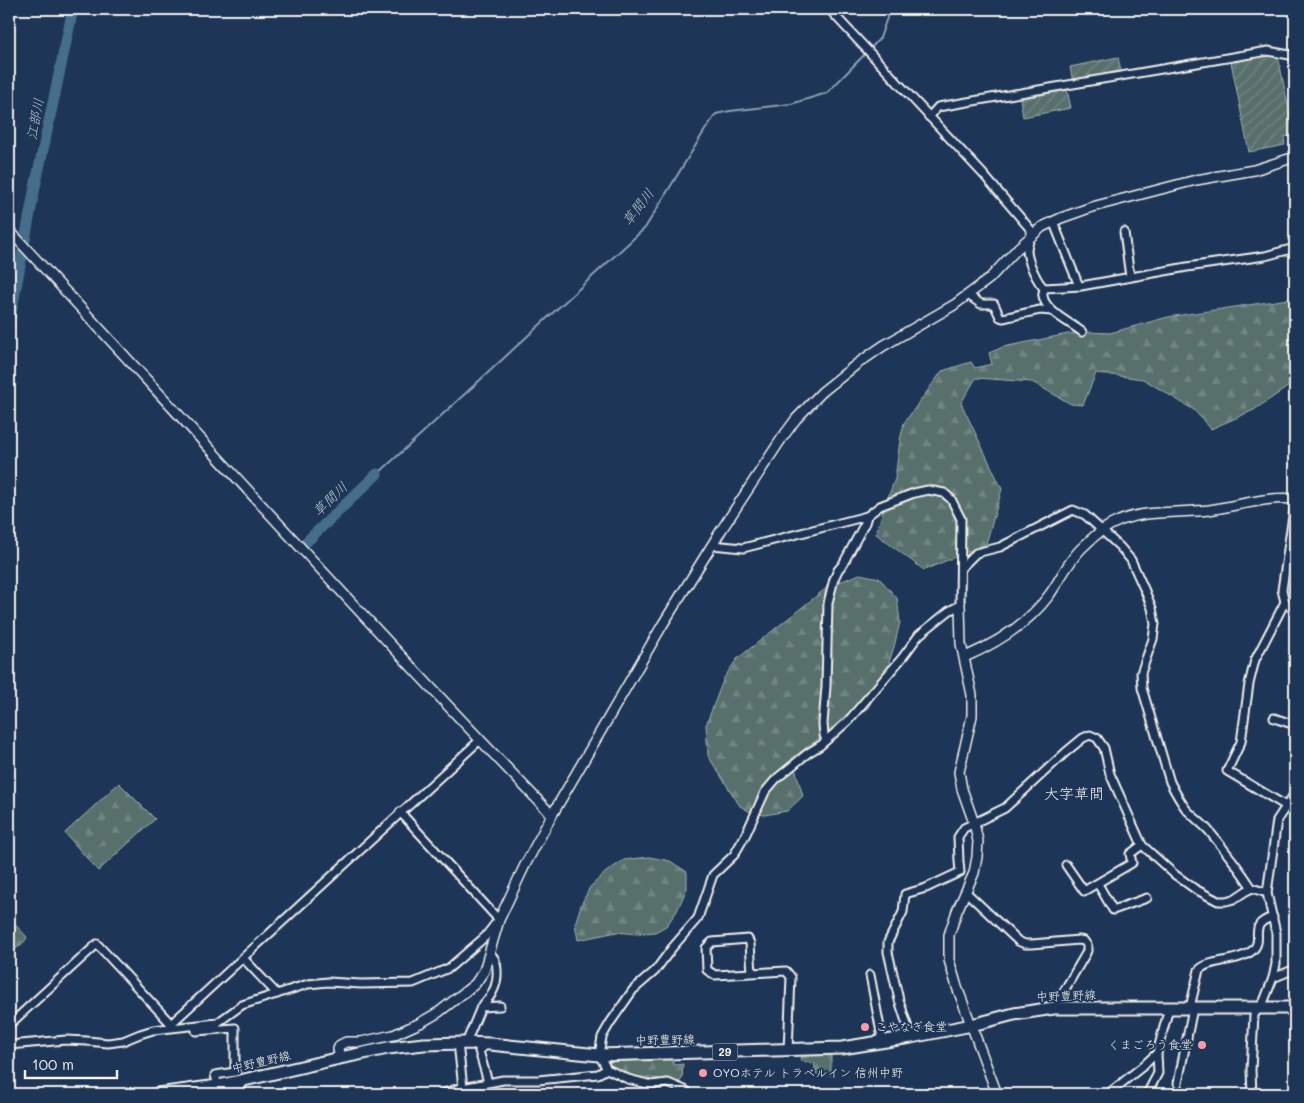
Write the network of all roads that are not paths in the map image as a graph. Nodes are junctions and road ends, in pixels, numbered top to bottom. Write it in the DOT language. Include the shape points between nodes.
graph roads {
  1 [pos="830,9"];
  2 [pos="1295,56"];
  3 [pos="929,116"];
  4 [pos="1295,158"];
  5 [pos="1053,221"];
  6 [pos="9,230"];
  7 [pos="1124,232"];
  8 [pos="1032,236"];
  9 [pos="1295,248"];
  10 [pos="1130,277"];
  11 [pos="1079,286"];
  12 [pos="1044,288"];
  13 [pos="968,295"];
  14 [pos="1052,311"];
  15 [pos="1082,332"];
  16 [pos="1295,499"];
  17 [pos="1295,504"];
  18 [pos="867,516"];
  19 [pos="1102,530"];
  20 [pos="712,545"];
  21 [pos="960,568"];
  22 [pos="1286,602"];
  23 [pos="960,605"];
  24 [pos="1295,611"];
  25 [pos="965,657"];
  26 [pos="1274,718"];
  27 [pos="1295,725"];
  28 [pos="480,740"];
  29 [pos="826,740"];
  30 [pos="1295,793"];
  31 [pos="1286,806"];
  32 [pos="400,812"];
  33 [pos="552,814"];
  34 [pos="974,823"];
  35 [pos="1142,844"];
  36 [pos="1066,865"];
  37 [pos="1098,884"];
  38 [pos="1252,888"];
  39 [pos="966,892"];
  40 [pos="1267,893"];
  41 [pos="1147,898"];
  42 [pos="1273,916"];
  43 [pos="499,920"];
  44 [pos="490,954"];
  45 [pos="243,958"];
  46 [pos="1295,970"];
  47 [pos="752,973"];
  48 [pos="870,975"];
  49 [pos="1273,978"];
  50 [pos="277,994"];
  51 [pos="500,1006"];
  52 [pos="481,1007"];
  53 [pos="1054,1008"];
  54 [pos="1169,1008"];
  55 [pos="1191,1008"];
  56 [pos="1258,1008"];
  57 [pos="1295,1008"];
  58 [pos="9,1025"];
  59 [pos="972,1025"];
  60 [pos="173,1026"];
  61 [pos="195,1026"];
  62 [pos="911,1037"];
  63 [pos="882,1042"];
  64 [pos="462,1043"];
  65 [pos="486,1044"];
  66 [pos="9,1045"];
  67 [pos="788,1051"];
  68 [pos="1157,1052"];
  69 [pos="599,1055"];
  70 [pos="340,1058"];
  71 [pos="607,1069"];
  72 [pos="238,1082"];
  73 [pos="488,1082"];
  74 [pos="1178,1083"];
  75 [pos="218,1086"];
  76 [pos="459,1090"];
  77 [pos="157,1094"];
  78 [pos="241,1094"];
  79 [pos="441,1094"];
  80 [pos="689,1094"];
  81 [pos="997,1094"];
  82 [pos="1108,1094"];
  83 [pos="1147,1094"];
  84 [pos="1252,1094"];
  1 -- 3 [label="street"];
  2 -- 3 [label="street" via="1268,51 1231,57 938,107"];
  3 -- 8 [label="street" via="983,174 1031,230"];
  4 -- 5 [label="street" via="1092,207"];
  5 -- 8 [label="street"];
  5 -- 11 [label="street"];
  6 -- 28 [label="street"];
  7 -- 10 [label="street"];
  8 -- 12 [label="street" via="1027,254"];
  8 -- 13 [label="street"];
  9 -- 10 [label="street" via="1265,256"];
  10 -- 11 [label="street"];
  11 -- 12 [label="street"];
  12 -- 14 [label="street" via="1043,297"];
  13 -- 14 [label="street" via="981,304 994,304 1003,318 1040,310"];
  13 -- 20 [label="street" via="883,346 822,392 782,438"];
  14 -- 15 [label="street"];
  16 -- 19 [label="street" via="1262,500 1209,510 1138,516 1119,520"];
  17 -- 22 [label="street" via="1282,590"];
  18 -- 20 [label="street" via="743,548"];
  18 -- 21 [label="street" via="880,506 914,493 928,490 944,493 951,498 961,518"];
  18 -- 29 [label="street" via="838,570 828,603"];
  19 -- 21 [label="street" via="1085,514 1073,510 1000,546 976,553"];
  19 -- 25 [label="street" via="1083,547 1033,614 1011,632"];
  19 -- 38 [label="street" via="1131,560 1152,608 1155,624 1141,673 1142,688 1170,782 1187,810 1212,835"];
  20 -- 33 [label="street"];
  21 -- 23 [label="street"];
  22 -- 24 [label="street"];
  22 -- 31 [label="street" via="1255,660 1241,742 1227,770"];
  23 -- 25 [label="street" via="961,644"];
  23 -- 29 [label="street" via="919,635 860,708"];
  25 -- 34 [label="street" via="972,716 958,772"];
  26 -- 27 [label="street"];
  28 -- 32 [label="street"];
  28 -- 33 [label="street"];
  29 -- 69 [label="street" via="776,779 766,792 734,855 713,875 698,918 655,971 633,990 602,1037"];
  30 -- 31 [label="street"];
  31 -- 40 [label="street" via="1277,820"];
  32 -- 43 [label="street"];
  32 -- 45 [label="street"];
  33 -- 43 [label="street"];
  34 -- 35 [label="street" via="1005,808 1066,752 1090,735 1097,738 1104,748 1110,774"];
  34 -- 39 [label="street" via="977,857"];
  34 -- 62 [label="street" via="964,828 958,837 960,872 906,894 903,912 888,942 889,960"];
  35 -- 37 [label="street" via="1130,854 1132,863"];
  35 -- 38 [label="street" via="1195,890 1218,900 1235,899"];
  36 -- 37 [label="street" via="1084,890"];
  37 -- 41 [label="street" via="1113,910"];
  38 -- 40 [label="street"];
  39 -- 53 [label="street" via="1018,941 1032,944 1084,941 1087,951"];
  39 -- 59 [label="street" via="950,935 949,960"];
  40 -- 42 [label="street"];
  42 -- 49 [label="street" via="1276,942"];
  42 -- 55 [label="street" via="1258,927 1257,943 1250,952 1200,968"];
  43 -- 44 [label="street"];
  43 -- 50 [label="street" via="486,937 449,968 413,983 328,982 308,984"];
  44 -- 52 [label="street" via="496,967 496,983 493,993"];
  44 -- 70 [label="street" via="475,984 439,1012 393,1035 346,1042 338,1049"];
  45 -- 50 [label="street"];
  45 -- 60 [label="street"];
  46 -- 49 [label="street"];
  47 -- 47 [label="street" via="714,975 707,970 706,948 712,942 748,939"];
  47 -- 67 [label="street" via="786,971 791,977"];
  48 -- 63 [label="street"];
  49 -- 56 [label="street" via="1264,1002"];
  50 -- 61 [label="street" via="242,1005 217,1023"];
  51 -- 52 [label="street"];
  52 -- 64 [label="street"];
  53 -- 54 [label="main road, 中野豊野線 / 29"];
  53 -- 59 [label="main road, 中野豊野線 / 29"];
  54 -- 55 [label="main road, 中野豊野線 / 29"];
  54 -- 68 [label="street"];
  55 -- 56 [label="main road, 中野豊野線 / 29"];
  55 -- 74 [label="street"];
  56 -- 57 [label="main road, 中野豊野線 / 29"];
  56 -- 84 [label="street" via="1254,1015"];
  58 -- 60 [label="street" via="97,944"];
  59 -- 62 [label="main road, 中野豊野線 / 29"];
  59 -- 81 [label="street"];
  60 -- 61 [label="street"];
  60 -- 66 [label="street" via="108,1044 66,1040"];
  61 -- 75 [label="street" via="196,1031 235,1028 234,1072 215,1075"];
  62 -- 63 [label="main road, 中野豊野線 / 29"];
  63 -- 67 [label="main road, 中野豊野線 / 29"];
  64 -- 65 [label="main road, 中野豊野線 / 29"];
  64 -- 70 [label="main road, 中野豊野線 / 29" via="388,1048"];
  64 -- 76 [label="street"];
  65 -- 69 [label="main road, 中野豊野線 / 29"];
  65 -- 73 [label="street" via="479,1052"];
  67 -- 69 [label="main road, 中野豊野線 / 29"];
  68 -- 82 [label="street"];
  68 -- 83 [label="street" via="1158,1073"];
  69 -- 71 [label="street"];
  70 -- 72 [label="main road, 中野豊野線 / 29"];
  71 -- 73 [label="street" via="598,1074 546,1080"];
  71 -- 80 [label="street" via="651,1085 668,1083"];
  72 -- 75 [label="main road, 中野豊野線 / 29"];
  72 -- 78 [label="main road"];
  73 -- 76 [label="street"];
  75 -- 77 [label="main road, 中野豊野線 / 29"];
  76 -- 79 [label="street"];
}
